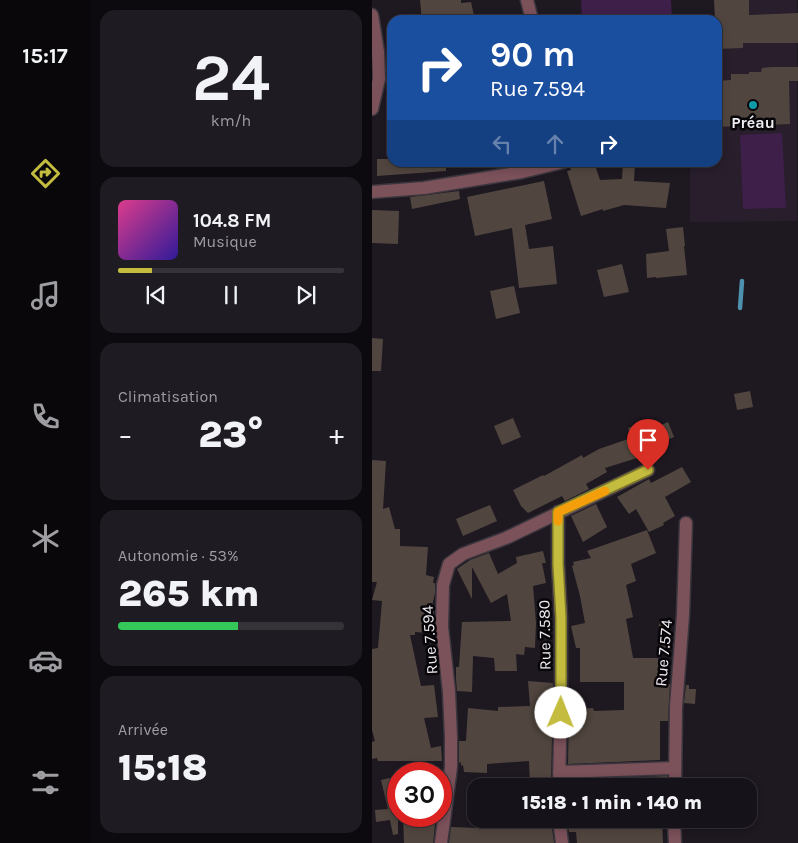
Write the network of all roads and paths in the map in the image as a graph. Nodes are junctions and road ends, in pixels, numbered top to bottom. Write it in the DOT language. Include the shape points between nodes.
graph roads {
  1 [pos="527,0"];
  2 [pos="372,15"];
  3 [pos="531,15"];
  4 [pos="372,109"];
  5 [pos="545,167"];
  6 [pos="372,192"];
  7 [pos="648,470"];
  8 [pos="558,512"];
  9 [pos="686,523"];
  10 [pos="675,768"];
  11 [pos="559,772"];
  12 [pos="559,778"];
  13 [pos="675,778"];
  14 [pos="560,828"];
  15 [pos="674,828"];
  16 [pos="441,843"];
  17 [pos="562,843"];
  18 [pos="674,843"];
  1 -- 3 [label="street"];
  2 -- 4 [label="street" via="379,79"];
  5 -- 6 [label="street" via="434,186"];
  7 -- 8 [label="street, Rue 7.594"];
  8 -- 11 [label="street, Rue 7.580" via="561,618"];
  8 -- 16 [label="street, Rue 7.594" via="506,538 463,554 449,564 444,585 442,627 449,692 451,767"];
  9 -- 10 [label="street, Rue 7.574"];
  10 -- 11 [label="street"];
  10 -- 13 [label="street, Rue 7.574"];
  11 -- 12 [label="street, Rue 7.580"];
  14 -- 17 [label="street"];
  15 -- 18 [label="street"];
}
